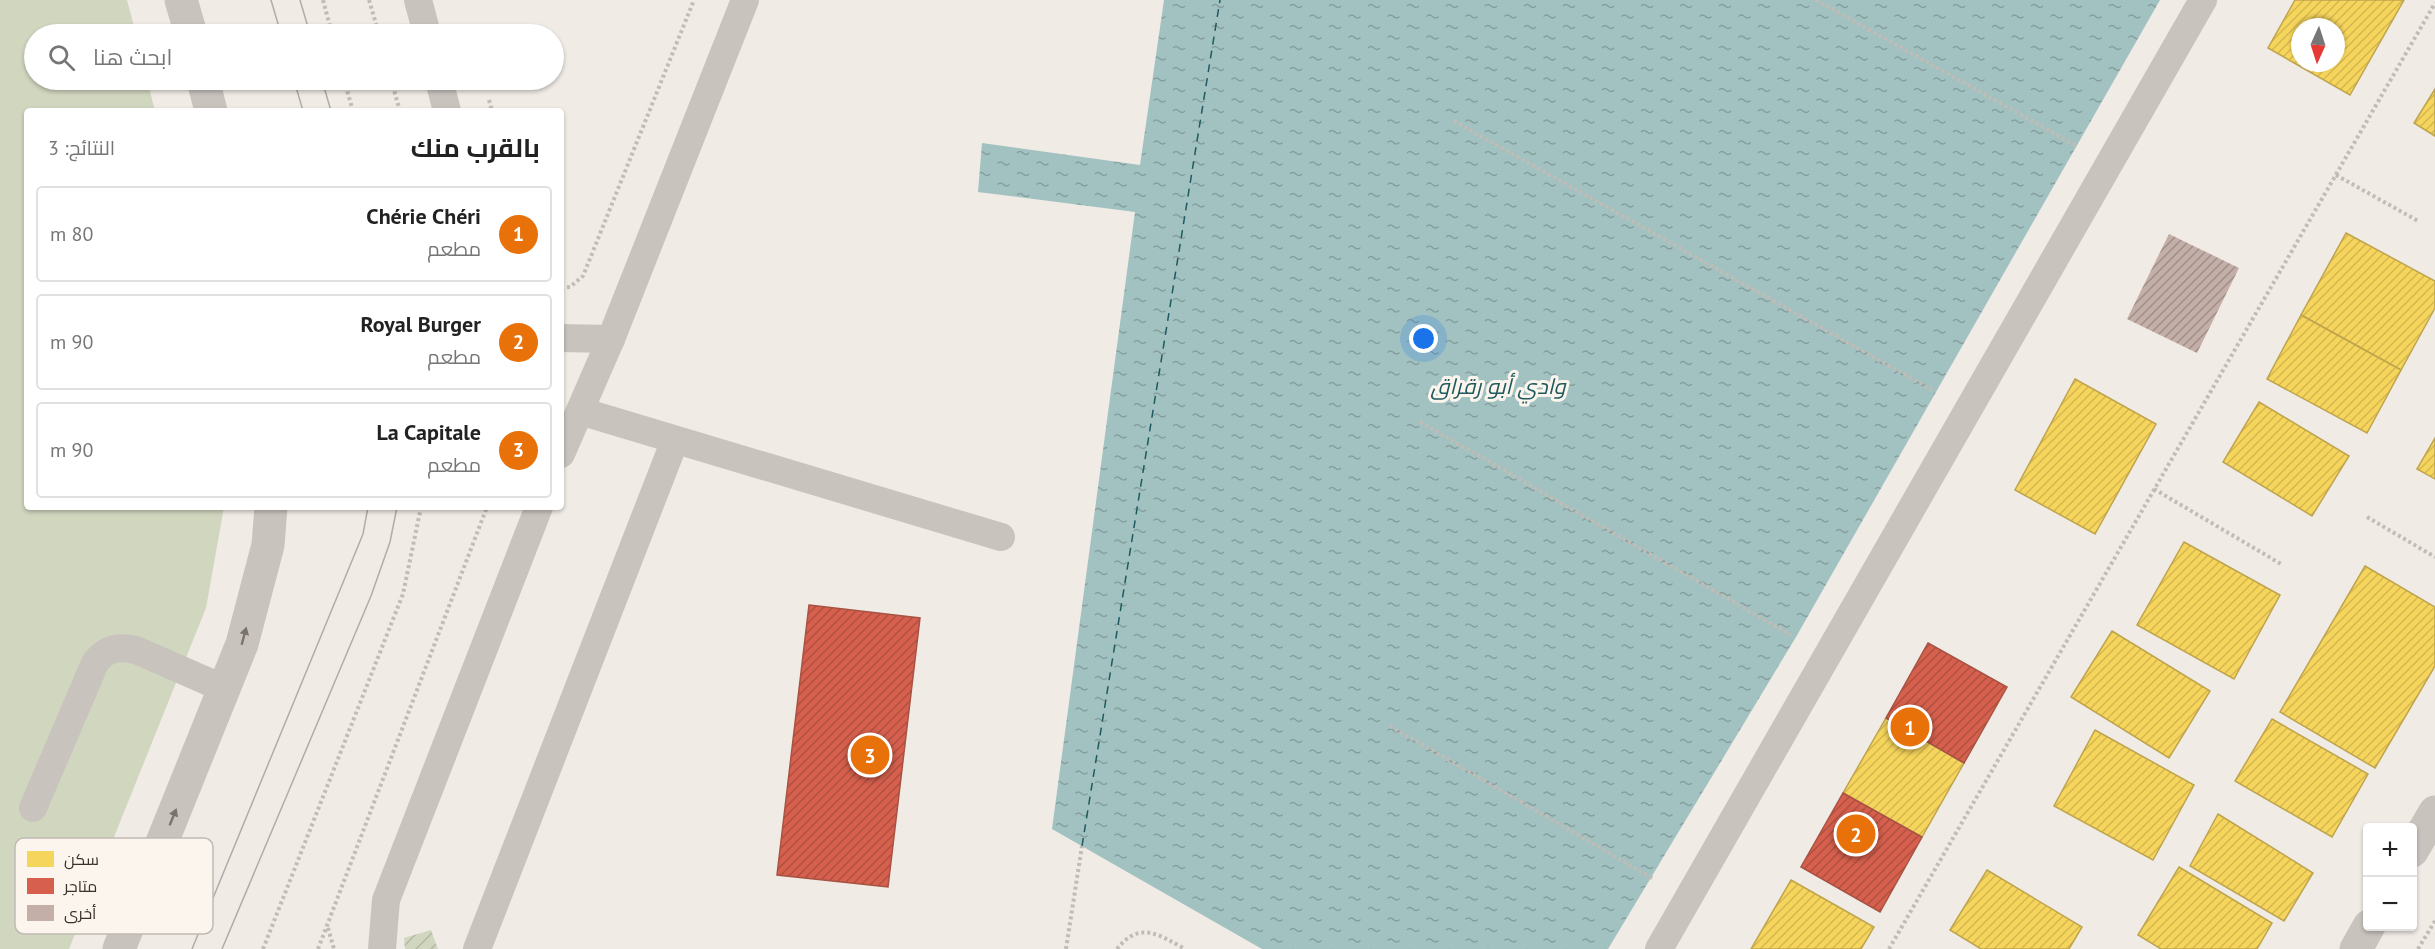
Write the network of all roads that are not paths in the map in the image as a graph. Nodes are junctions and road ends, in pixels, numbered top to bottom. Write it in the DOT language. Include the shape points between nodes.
graph roads {
  1 [pos="181,0"];
  2 [pos="418,0"];
  3 [pos="745,0"];
  4 [pos="2204,0"];
  5 [pos="187,24"];
  6 [pos="424,24"];
  7 [pos="206,90"];
  8 [pos="442,90"];
  9 [pos="210,108"];
  10 [pos="446,108"];
  11 [pos="564,338"];
  12 [pos="610,339"];
  13 [pos="580,411"];
  14 [pos="675,440"];
  15 [pos="564,447"];
  16 [pos="272,510"];
  17 [pos="538,510"];
  18 [pos="1001,537"];
  19 [pos="225,689"];
  20 [pos="33,808"];
  21 [pos="2435,812"];
  22 [pos="164,838"];
  23 [pos="2417,843"];
  24 [pos="2367,931"];
  25 [pos="125,934"];
  26 [pos="119,949"];
  27 [pos="382,949"];
  28 [pos="477,949"];
  29 [pos="1659,949"];
  30 [pos="2356,949"];
  1 -- 5 [label="street"];
  2 -- 6 [label="lane"];
  3 -- 12 [label="lane"];
  4 -- 29 [label="lane"];
  7 -- 9 [label="street"];
  8 -- 10 [label="lane"];
  11 -- 12 [label="lane"];
  12 -- 13 [label="lane"];
  13 -- 14 [label="lane"];
  13 -- 15 [label="lane"];
  14 -- 18 [label="lane"];
  14 -- 28 [label="lane"];
  19 -- 16 [label="street, one-way" via="242,644 268,545"];
  17 -- 27 [label="lane" via="386,900"];
  19 -- 20 [label="lane" via="136,650 110,649 95,663"];
  22 -- 19 [label="street, one-way"];
  21 -- 23 [label="street"];
  24 -- 30 [label="street"];
  26 -- 25 [label="street, one-way"];
}
